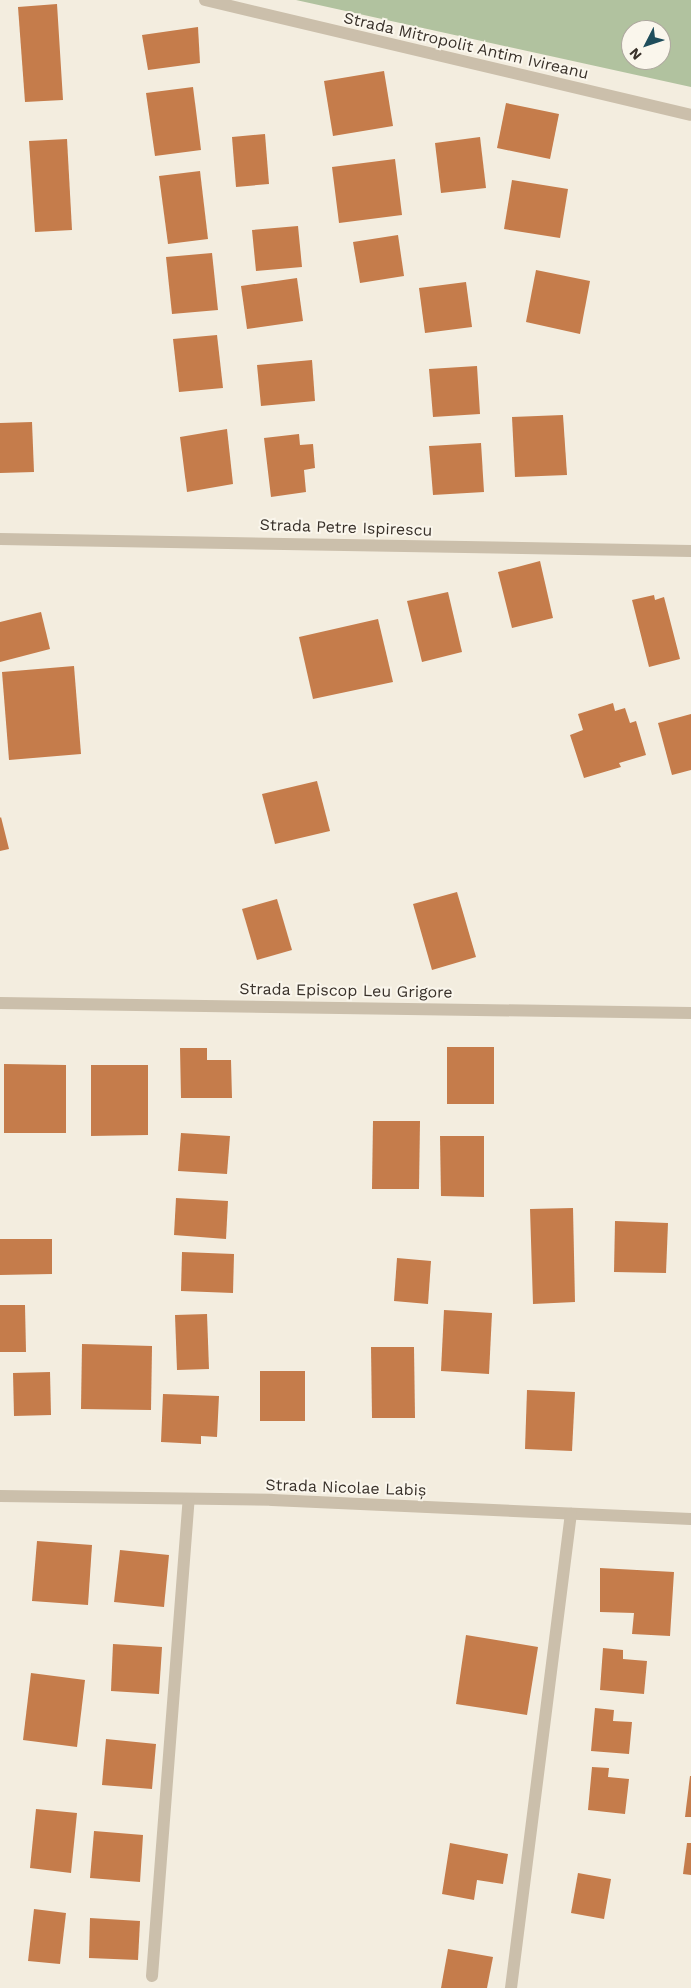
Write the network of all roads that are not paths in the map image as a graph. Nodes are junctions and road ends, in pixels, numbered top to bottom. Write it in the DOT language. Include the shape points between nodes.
graph roads {
  1 [pos="205,0"];
  2 [pos="691,115"];
  3 [pos="0,539"];
  4 [pos="691,551"];
  5 [pos="0,1003"];
  6 [pos="691,1013"];
  7 [pos="0,1496"];
  8 [pos="189,1499"];
  9 [pos="571,1514"];
  10 [pos="691,1519"];
  11 [pos="152,1976"];
  12 [pos="511,1988"];
  1 -- 2 [label="street, Strada Mitropolit Antim Ivireanu"];
  3 -- 4 [label="street, Strada Petre Ispirescu"];
  5 -- 6 [label="street, Strada Episcop Leu Grigore"];
  7 -- 8 [label="street, Strada Nicolae Labiș"];
  8 -- 9 [label="street, Strada Nicolae Labiș"];
  8 -- 11 [label="street"];
  9 -- 10 [label="street, Strada Nicolae Labiș"];
  9 -- 12 [label="street"];
}
